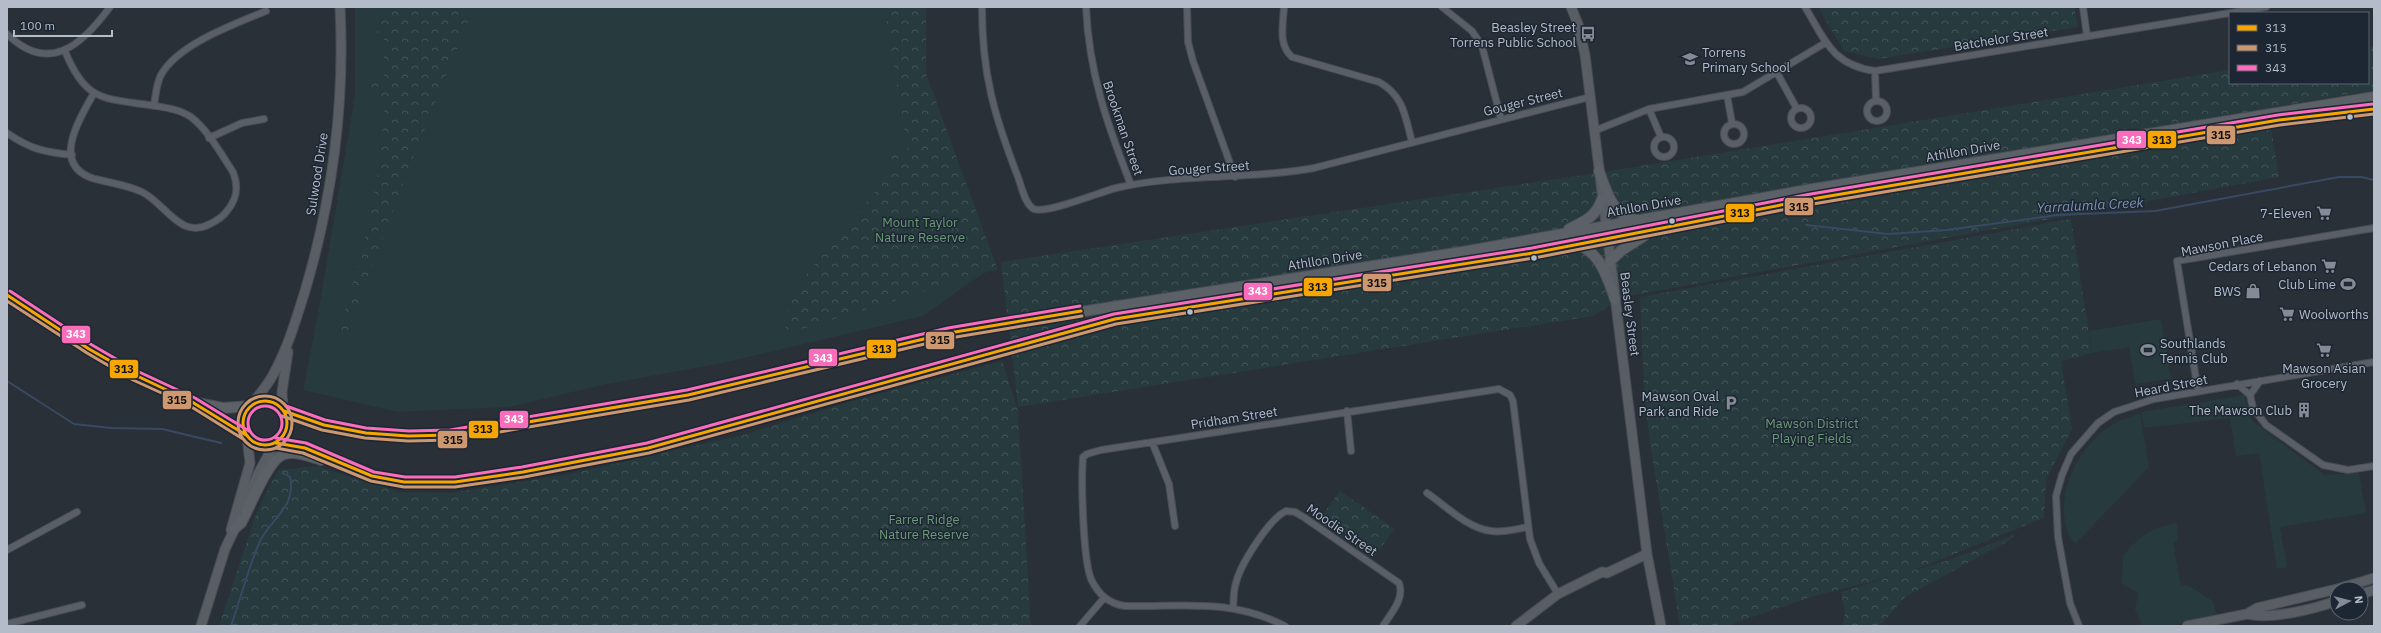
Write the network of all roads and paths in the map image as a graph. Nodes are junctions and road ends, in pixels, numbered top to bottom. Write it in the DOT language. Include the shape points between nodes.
graph roads {
  1 [pos="110,7"];
  2 [pos="340,7"];
  3 [pos="982,7"];
  4 [pos="1086,7"];
  5 [pos="1187,7"];
  6 [pos="1284,7"];
  7 [pos="1442,7"];
  8 [pos="1571,7"];
  9 [pos="1804,7"];
  10 [pos="2082,7"];
  11 [pos="2266,7"];
  12 [pos="266,11"];
  13 [pos="2236,12"];
  14 [pos="2229,13"];
  15 [pos="7,34"];
  16 [pos="2087,36"];
  17 [pos="1825,43"];
  18 [pos="65,51"];
  19 [pos="1875,71"];
  20 [pos="1777,73"];
  21 [pos="94,93"];
  22 [pos="1727,95"];
  23 [pos="1590,97"];
  24 [pos="2374,97"];
  25 [pos="1876,100"];
  26 [pos="154,105"];
  27 [pos="1649,109"];
  28 [pos="1797,109"];
  29 [pos="2374,109"];
  30 [pos="264,119"];
  31 [pos="1501,119"];
  32 [pos="1732,123"];
  33 [pos="1594,131"];
  34 [pos="7,133"];
  35 [pos="1661,137"];
  36 [pos="209,138"];
  37 [pos="1412,142"];
  38 [pos="72,155"];
  39 [pos="1599,171"];
  40 [pos="1235,177"];
  41 [pos="1131,185"];
  42 [pos="1602,199"];
  43 [pos="1636,220"];
  44 [pos="1605,226"];
  45 [pos="2374,228"];
  46 [pos="1660,229"];
  47 [pos="1558,235"];
  48 [pos="1607,239"];
  49 [pos="1576,245"];
  50 [pos="1610,261"];
  51 [pos="7,295"];
  52 [pos="1615,299"];
  53 [pos="289,341"];
  54 [pos="2374,362"];
  55 [pos="2260,381"];
  56 [pos="2237,384"];
  57 [pos="2198,391"];
  58 [pos="2250,395"];
  59 [pos="192,402"];
  60 [pos="251,406"];
  61 [pos="283,411"];
  62 [pos="1347,412"];
  63 [pos="246,436"];
  64 [pos="1152,442"];
  65 [pos="275,443"];
  66 [pos="1351,451"];
  67 [pos="335,461"];
  68 [pos="2374,466"];
  69 [pos="1427,493"];
  70 [pos="76,512"];
  71 [pos="1175,526"];
  72 [pos="1528,527"];
  73 [pos="234,529"];
  74 [pos="229,540"];
  75 [pos="7,550"];
  76 [pos="1647,552"];
  77 [pos="2374,578"];
  78 [pos="2364,581"];
  79 [pos="2329,591"];
  80 [pos="1558,594"];
  81 [pos="1104,598"];
  82 [pos="2329,603"];
  83 [pos="82,605"];
  84 [pos="1233,608"];
  85 [pos="2247,614"];
  86 [pos="7,624"];
  87 [pos="1521,624"];
  88 [pos="201,626"];
  89 [pos="1080,626"];
  90 [pos="1285,626"];
  91 [pos="1383,626"];
  92 [pos="1661,626"];
  93 [pos="2079,626"];
  94 [pos="2187,626"];
  1 -- 18 [label="street" via="81,41"];
  2 -- 53 [label="main road, Sulwood Drive" via="340,91 330,186 311,269"];
  3 -- 41 [label="street, Gouger Street" via="984,62 990,94 999,126 1028,203 1034,209 1040,209"];
  4 -- 41 [label="street, Brookman Street" via="1088,40 1101,105"];
  5 -- 40 [label="street" via="1188,42 1193,61"];
  6 -- 37 [label="street" via="1284,50 1292,57 1379,82 1391,89 1399,100"];
  7 -- 31 [label="street" via="1472,31 1482,46"];
  8 -- 23 [label="main road, Beasley Street" via="1585,55"];
  9 -- 17 [label="street, Batchelor Street"];
  10 -- 16 [label="street"];
  11 -- 13 [label="street, Batchelor Street"];
  12 -- 26 [label="street" via="212,34 176,59 161,76"];
  14 -- 16 [label="street, Batchelor Street"];
  15 -- 18 [label="street" via="17,44 37,53"];
  16 -- 19 [label="street, Batchelor Street"];
  17 -- 19 [label="street, Batchelor Street" via="1835,55 1848,64"];
  17 -- 20 [label="street"];
  18 -- 21 [label="street" via="80,82"];
  19 -- 25 [label="street"];
  20 -- 22 [label="street" via="1742,92"];
  20 -- 28 [label="street"];
  21 -- 26 [label="street"];
  21 -- 38 [label="street" via="71,139"];
  22 -- 27 [label="street"];
  22 -- 32 [label="street"];
  23 -- 31 [label="street, Gouger Street"];
  23 -- 33 [label="main road, Beasley Street"];
  24 -- 43 [label="main road, Athllon Drive" via="2102,140"];
  26 -- 36 [label="street" via="190,116"];
  27 -- 33 [label="street"];
  27 -- 35 [label="street"];
  29 -- 46 [label="main road, Athllon Drive" via="2296,117 1850,192"];
  30 -- 36 [label="street" via="242,123"];
  31 -- 37 [label="street, Gouger Street"];
  33 -- 39 [label="main road, Beasley Street"];
  34 -- 38 [label="street" via="38,150"];
  36 -- 38 [label="street" via="233,172 237,186 233,203 226,213 201,228 179,223 154,200 133,188 86,175 79,170"];
  37 -- 40 [label="street, Gouger Street" via="1280,175"];
  39 -- 42 [label="main road, Beasley Street"];
  39 -- 43 [label="main road" via="1613,204 1628,219"];
  40 -- 41 [label="street, Gouger Street"];
  42 -- 44 [label="main road, Beasley Street"];
  42 -- 47 [label="main road" via="1598,210 1589,220"];
  43 -- 44 [label="main road, Athllon Drive"];
  44 -- 47 [label="main road, Athllon Drive"];
  44 -- 48 [label="main road, Beasley Street"];
  45 -- 57 [label="street, Mawson Place" via="2177,261"];
  46 -- 48 [label="main road, Athllon Drive"];
  46 -- 50 [label="main road" via="1637,239"];
  47 -- 61 [label="main road, Athllon Drive" via="965,330 724,388 465,433 414,436 371,433 318,424"];
  48 -- 49 [label="main road, Athllon Drive"];
  48 -- 50 [label="main road, Beasley Street"];
  49 -- 52 [label="main road" via="1594,254"];
  49 -- 67 [label="main road, Athllon Drive" via="1098,322 608,457 434,484 405,483 379,478"];
  50 -- 52 [label="main road, Beasley Street"];
  51 -- 59 [label="main road" via="95,353"];
  52 -- 76 [label="main road, Beasley Street"];
  53 -- 60 [label="main road, Sulwood Drive" via="274,375"];
  53 -- 61 [label="main road, Sulwood Drive" via="282,392"];
  54 -- 55 [label="street, Heard Street"];
  55 -- 56 [label="street, Heard Street"];
  55 -- 58 [label="street"];
  56 -- 57 [label="street, Heard Street"];
  56 -- 58 [label="street"];
  57 -- 93 [label="street, Heard Street" via="2154,398 2114,412 2083,437 2071,454 2056,496 2056,518 2070,603"];
  58 -- 68 [label="street" via="2258,418 2323,465 2348,470"];
  59 -- 60 [label="main road" via="223,408"];
  59 -- 63 [label="main road"];
  60 -- 61 [label="main road" via="268,401"];
  60 -- 63 [label="main road" via="242,422"];
  61 -- 65 [label="main road" via="287,420 286,429"];
  62 -- 64 [label="street, Pridham Street"];
  62 -- 66 [label="street"];
  62 -- 72 [label="street, Pridham Street" via="1489,390 1506,391 1513,401"];
  63 -- 65 [label="main road" via="258,444"];
  63 -- 74 [label="main road" via="250,463"];
  64 -- 71 [label="street" via="1169,484"];
  64 -- 81 [label="street, Pridham Street" via="1101,450 1083,457 1088,567 1096,588"];
  65 -- 67 [label="main road, Athllon Drive" via="297,444"];
  65 -- 73 [label="main road" via="258,474"];
  67 -- 73 [label="main road" via="324,462 293,453 277,458 241,523"];
  69 -- 72 [label="street" via="1482,529 1500,532"];
  70 -- 75 [label="street"];
  72 -- 80 [label="street, Pridham Street" via="1538,562"];
  73 -- 74 [label="main road"];
  74 -- 88 [label="main road"];
  76 -- 80 [label="main road" via="1606,568"];
  76 -- 92 [label="main road, Beasley Street"];
  77 -- 78 [label="main road"];
  79 -- 85 [label="main road" via="2257,608"];
  80 -- 87 [label="main road"];
  81 -- 84 [label="street" via="1114,604 1125,606 1186,605"];
  81 -- 89 [label="street"];
  82 -- 85 [label="main road" via="2257,617"];
  83 -- 86 [label="street"];
  84 -- 90 [label="street"];
  84 -- 91 [label="street, Moodie Street" via="1235,584 1241,568 1274,520 1286,511 1295,512 1399,583 1402,591 1400,597"];
  85 -- 94 [label="main road"];
}
